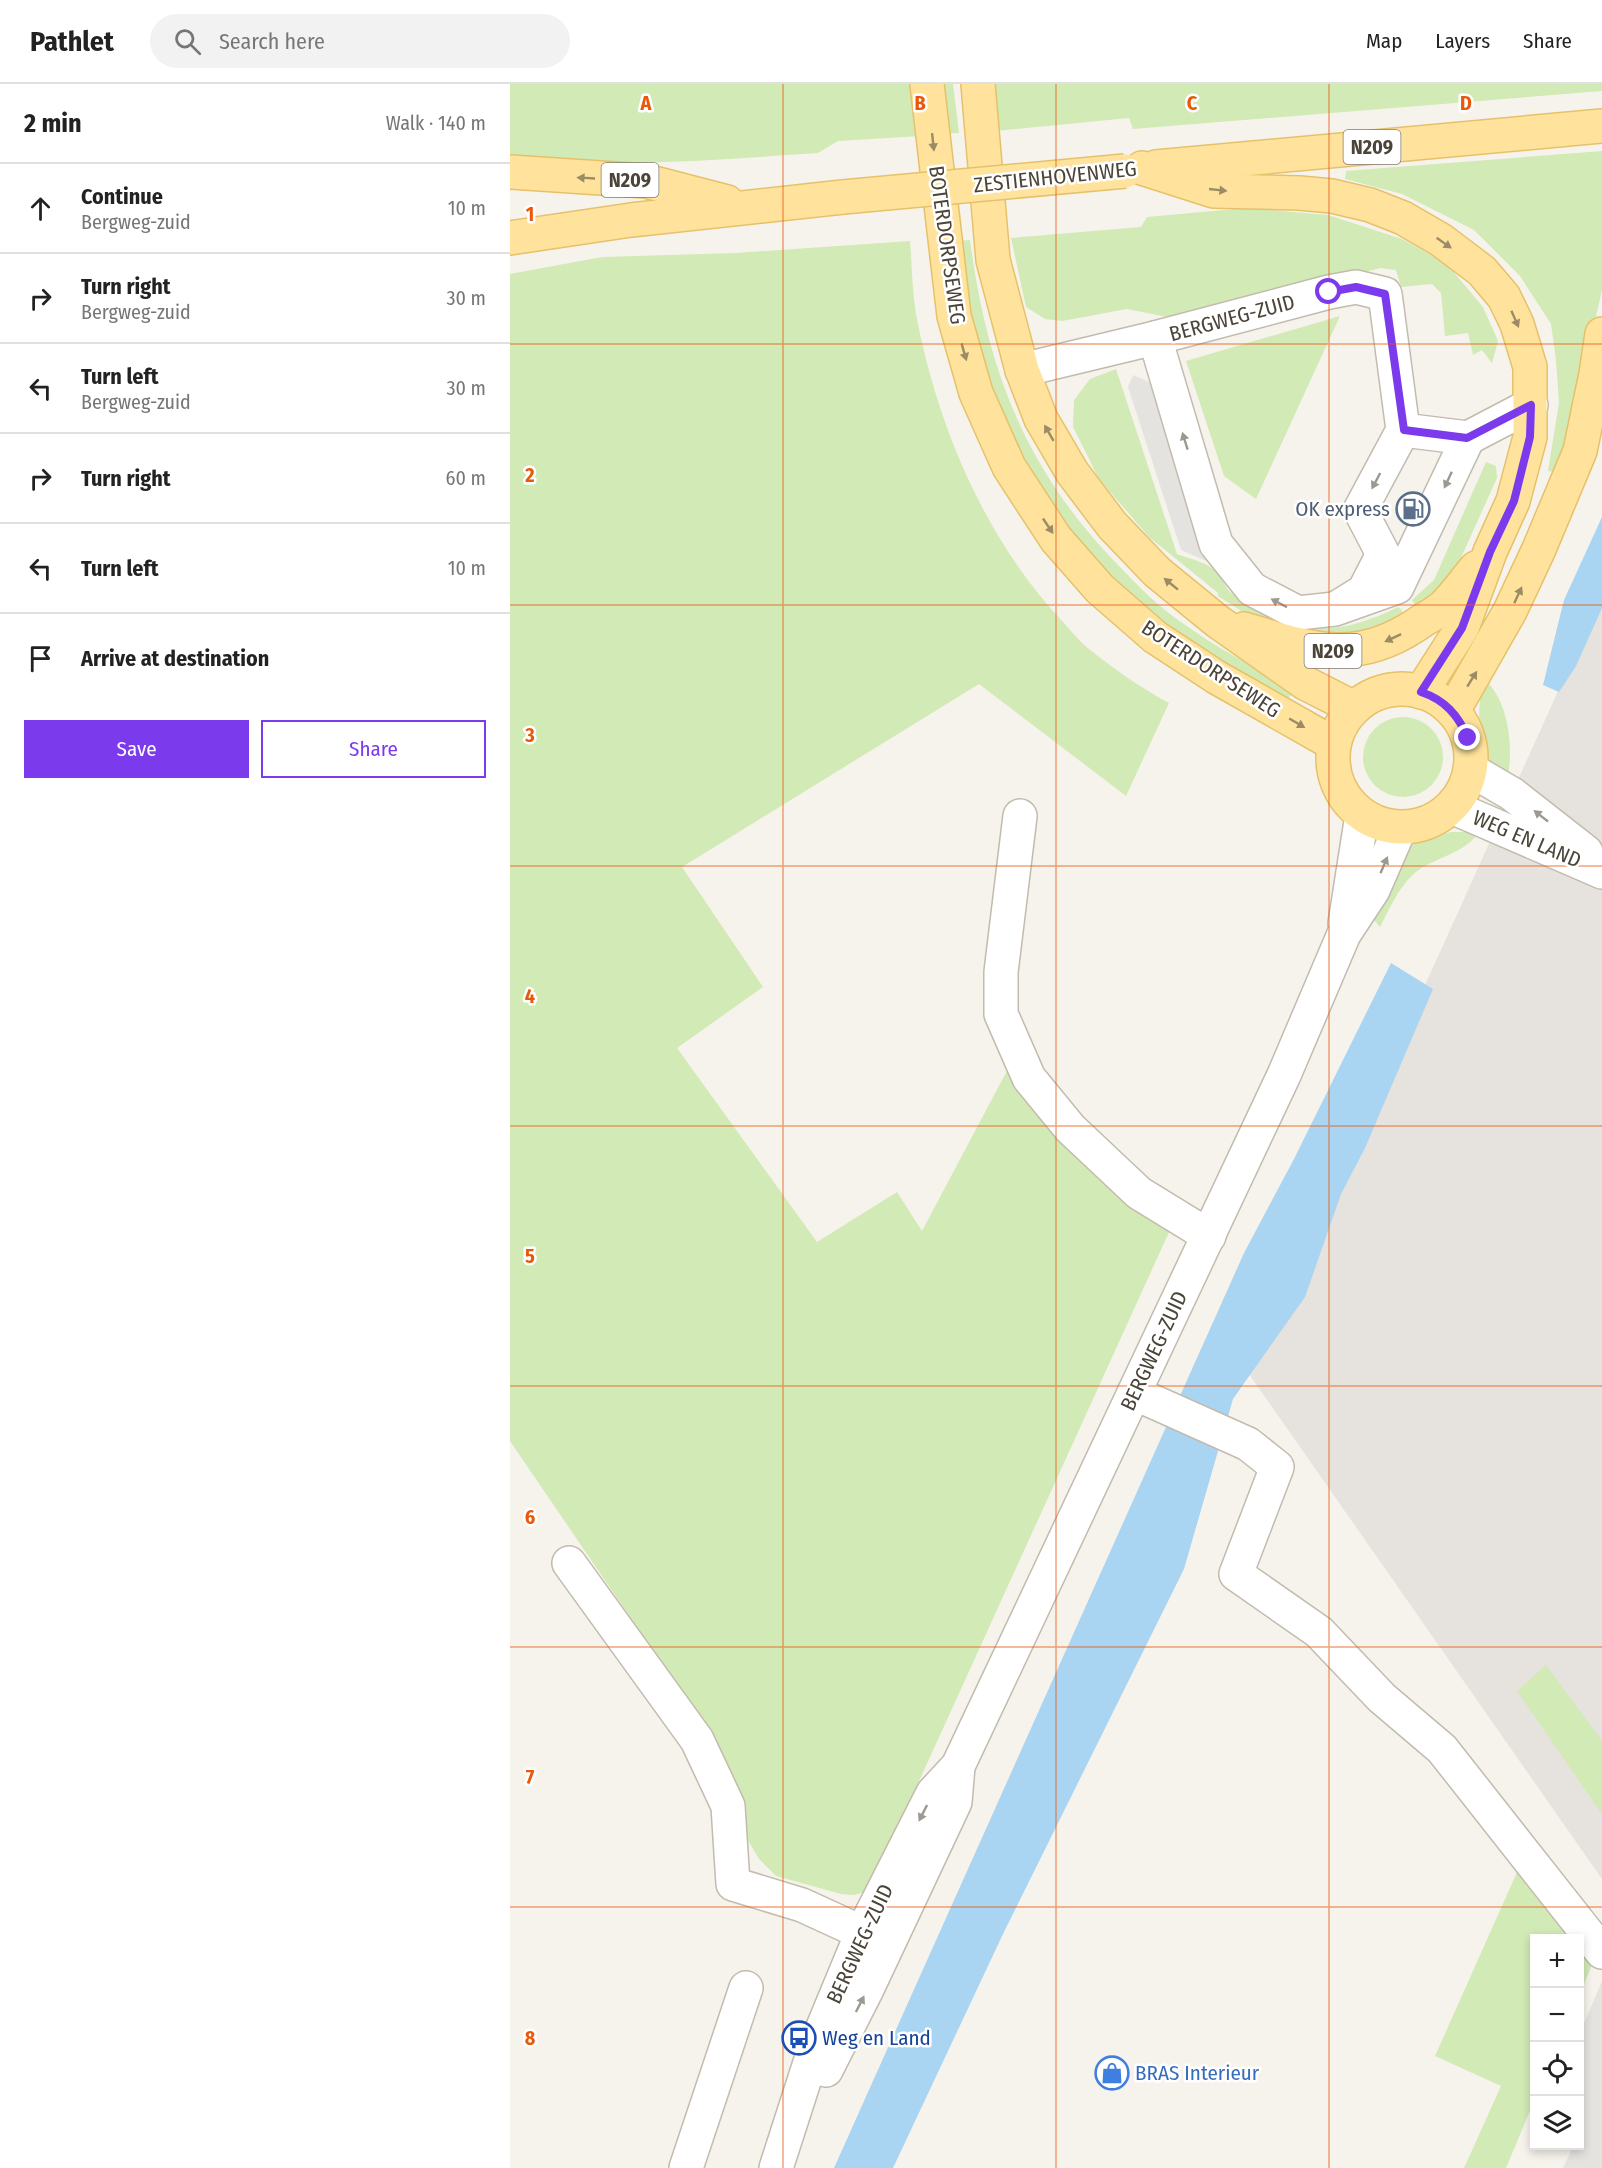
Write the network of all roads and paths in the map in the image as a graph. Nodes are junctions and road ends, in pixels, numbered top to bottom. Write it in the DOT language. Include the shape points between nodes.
graph roads {
  1 [pos="927,84"];
  2 [pos="978,84"];
  3 [pos="1602,126"];
  4 [pos="1133,169"];
  5 [pos="510,172"];
  6 [pos="746,206"];
  7 [pos="510,238"];
  8 [pos="1602,334"];
  9 [pos="1155,338"];
  10 [pos="1022,370"];
  11 [pos="1531,405"];
  12 [pos="1404,430"];
  13 [pos="1467,438"];
  14 [pos="1490,552"];
  15 [pos="1335,609"];
  16 [pos="1217,621"];
  17 [pos="1421,692"];
  18 [pos="1354,708"];
  19 [pos="1453,711"];
  20 [pos="1334,744"];
  21 [pos="1471,770"];
  22 [pos="1452,807"];
  23 [pos="1362,815"];
  24 [pos="1020,816"];
  25 [pos="1400,828"];
  26 [pos="1602,865"];
  27 [pos="1602,872"];
  28 [pos="1344,933"];
  29 [pos="1209,1236"];
  30 [pos="1134,1393"];
  31 [pos="569,1563"];
  32 [pos="875,1939"];
  33 [pos="1602,1952"];
  34 [pos="746,1988"];
  35 [pos="686,2168"];
  36 [pos="776,2168"];
  1 -- 20 [label="main road, BOTERDORPSEWEG, one-way" via="954,316 976,393 1009,467 1056,539 1100,589 1155,637 1216,677"];
  2 -- 10 [label="main road, BOTERDORPSEWEG" via="993,260"];
  3 -- 4 [label="main road, ZESTIENHOVENWEG / N209"];
  4 -- 6 [label="main road, ZESTIENHOVENWEG / N209, bridge"];
  4 -- 11 [label="main road, N209, one-way" via="1214,191 1332,196 1403,218 1441,240 1482,271 1504,297 1530,367"];
  6 -- 5 [label="main road, N209, one-way" via="646,181"];
  6 -- 7 [label="main road, ZESTIENHOVENWEG / N209"];
  19 -- 8 [label="main road, one-way" via="1510,611 1580,451"];
  9 -- 10 [label="street, BERGWEG-ZUID"];
  9 -- 12 [label="street, BERGWEG-ZUID" via="1329,292 1356,287 1385,294"];
  15 -- 9 [label="street, BERGWEG-ZUID, one-way" via="1298,613 1252,589 1216,544"];
  16 -- 10 [label="main road, BOTERDORPSEWEG, one-way" via="1157,572 1112,525 1072,472 1041,419"];
  11 -- 13 [label="street"];
  11 -- 14 [label="main road, N209" via="1530,437 1514,501"];
  12 -- 13 [label="street"];
  12 -- 15 [label="street, BERGWEG-ZUID, one-way" via="1360,510 1383,554 1364,591"];
  13 -- 15 [label="street, BERGWEG-ZUID, one-way" via="1397,587"];
  14 -- 16 [label="main road, N209, one-way" via="1442,608 1395,639 1366,648 1335,651 1295,645"];
  14 -- 17 [label="main road, N209" via="1462,628"];
  16 -- 18 [label="main road, BOTERDORPSEWEG" via="1305,683"];
  17 -- 18 [label="main road" via="1386,691"];
  17 -- 19 [label="main road"];
  18 -- 20 [label="main road" via="1345,718"];
  19 -- 21 [label="main road" via="1468,738"];
  20 -- 23 [label="main road" via="1338,784"];
  21 -- 22 [label="main road"];
  26 -- 21 [label="street, WEG EN LAND, one-way" via="1512,794"];
  22 -- 25 [label="main road" via="1428,823"];
  22 -- 27 [label="street, WEG EN LAND"];
  23 -- 25 [label="main road"];
  23 -- 28 [label="street, BERGWEG-ZUID"];
  24 -- 29 [label="street" via="1000,972 1001,1014 1029,1078 1070,1128 1138,1193"];
  28 -- 25 [label="street, BERGWEG-ZUID, one-way" via="1373,890"];
  28 -- 29 [label="street, BERGWEG-ZUID"];
  29 -- 30 [label="street, BERGWEG-ZUID"];
  30 -- 32 [label="street, BERGWEG-ZUID" via="958,1766 955,1802"];
  30 -- 33 [label="street" via="1248,1444 1277,1467 1236,1574 1319,1632 1382,1698 1442,1749"];
  31 -- 32 [label="street" via="697,1740 728,1806 734,1884 802,1905"];
  32 -- 36 [label="street, BERGWEG-ZUID" via="867,1989"];
  34 -- 35 [label="street"];
}
